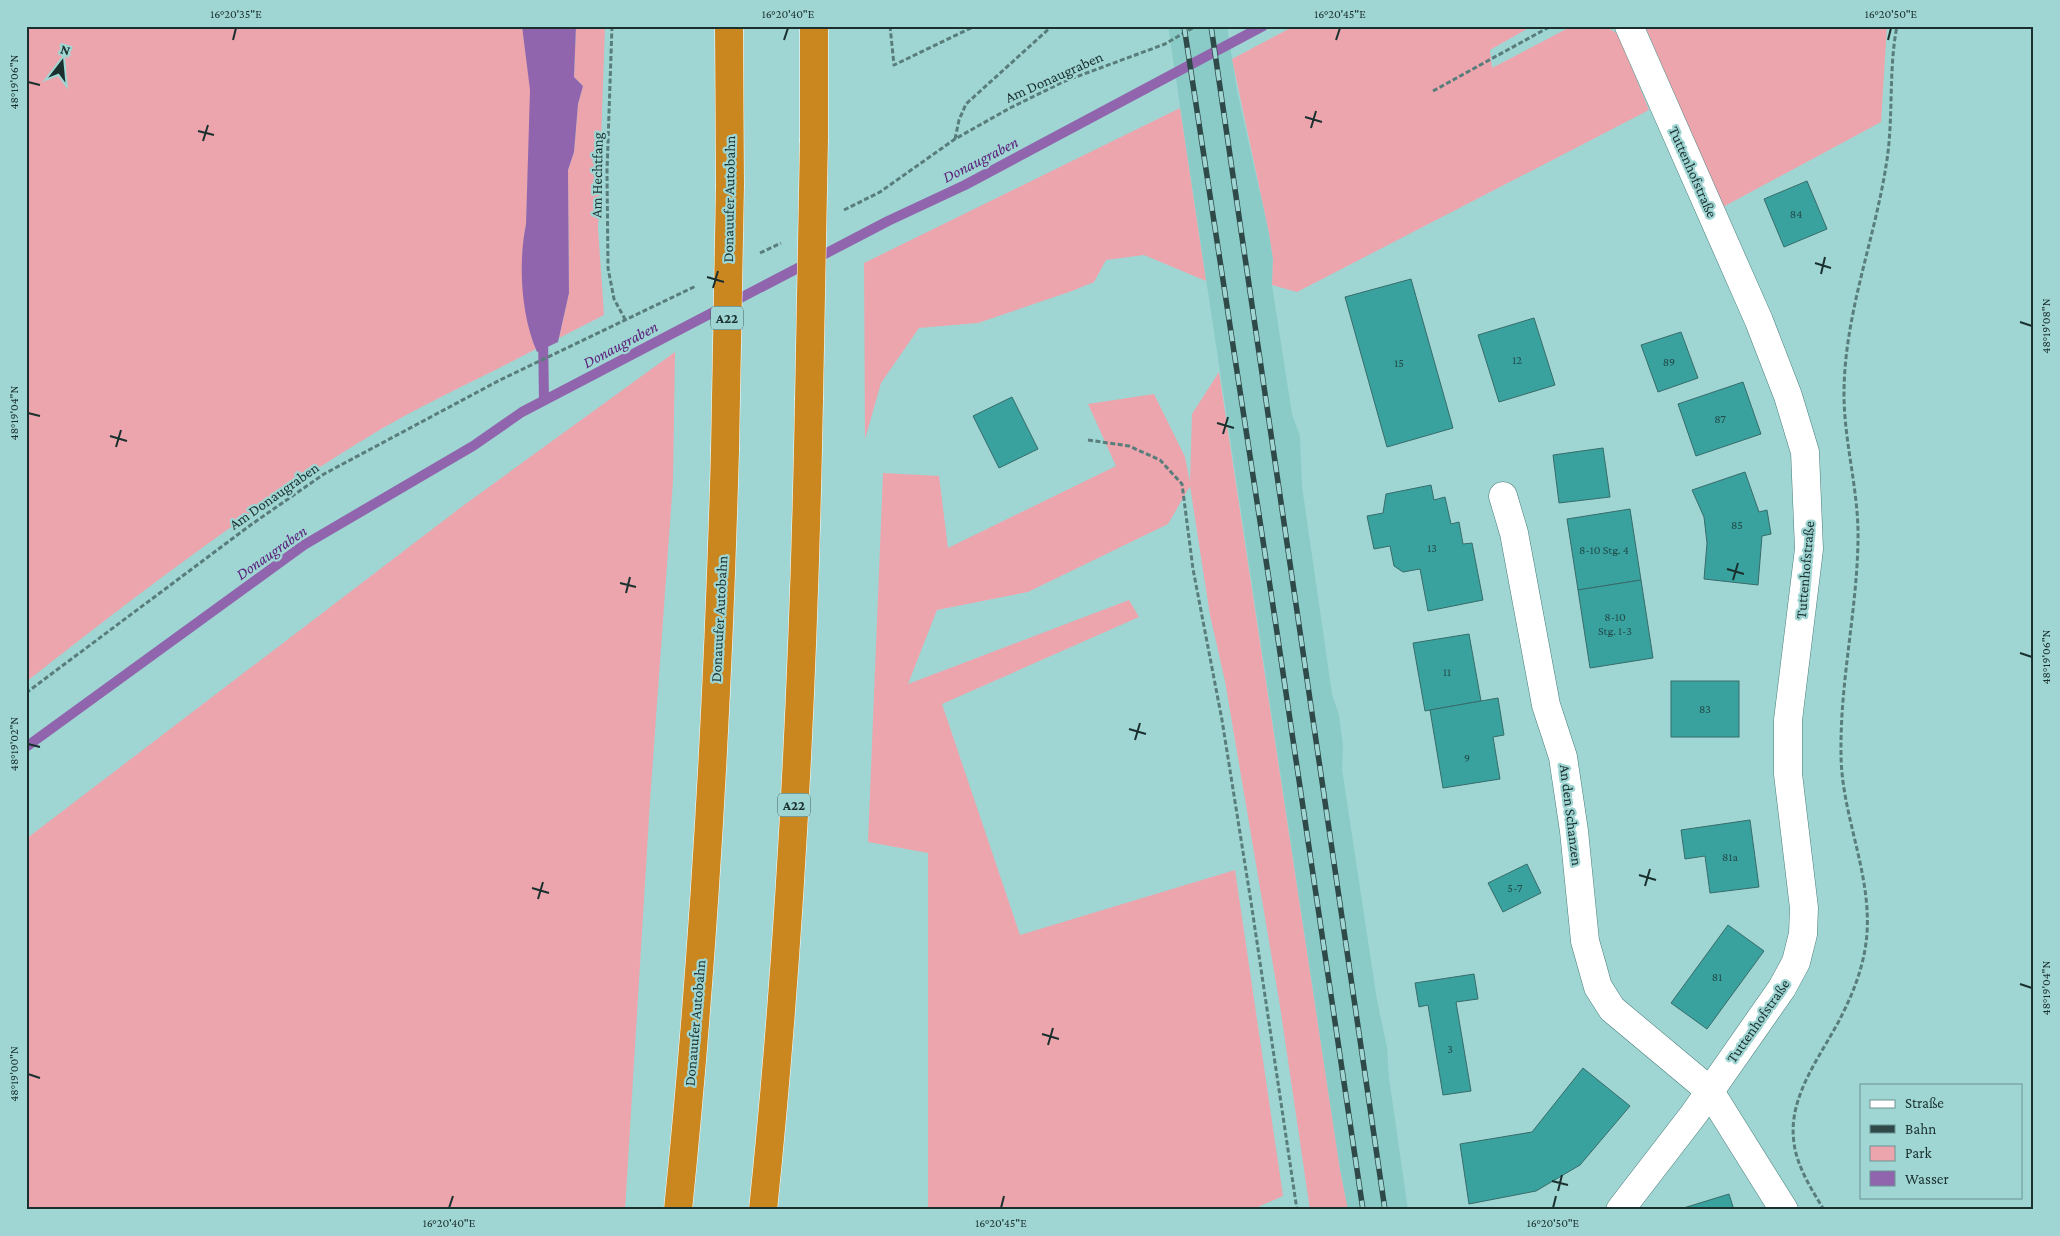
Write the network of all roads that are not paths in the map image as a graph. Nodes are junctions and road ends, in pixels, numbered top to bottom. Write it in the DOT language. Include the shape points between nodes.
graph roads {
  1 [pos="729,26"];
  2 [pos="814,26"];
  3 [pos="1629,26"];
  4 [pos="1503,496"];
  5 [pos="1709,1090"];
  6 [pos="678,1210"];
  7 [pos="763,1210"];
  8 [pos="1620,1210"];
  9 [pos="1784,1210"];
  1 -- 6 [label="highway, Donauufer Autobahn / A22, bridge" via="725,450 711,807 702,949"];
  2 -- 7 [label="highway, A22, bridge" via="807,532 785,963"];
  3 -- 5 [label="street, Tuttenhofstraße" via="1760,321 1804,452 1808,493 1809,549 1787,748 1802,883 1803,934 1796,962 1782,988"];
  4 -- 5 [label="street, An den Schanzen" via="1514,533 1546,705 1563,756 1585,941 1592,971 1612,1009"];
  5 -- 8 [label="street, Tuttenhofstraße" via="1660,1161"];
  5 -- 9 [label="street"];
}
